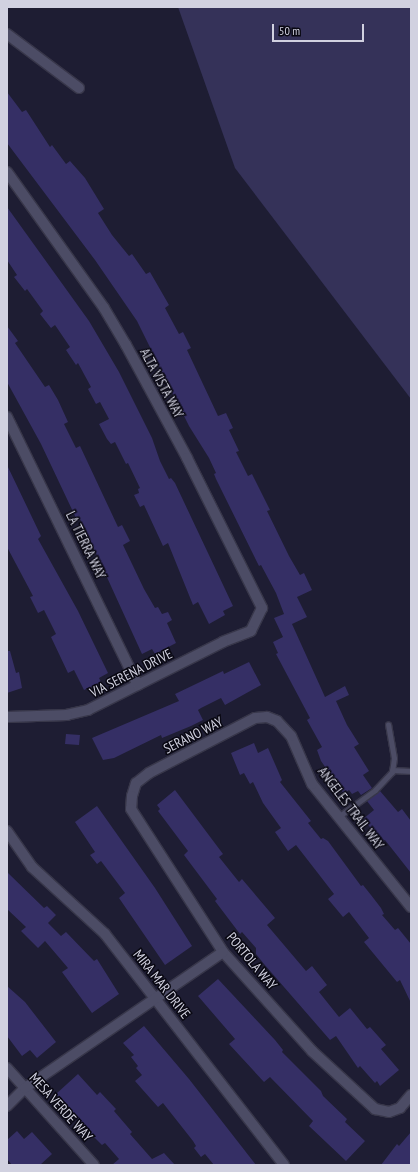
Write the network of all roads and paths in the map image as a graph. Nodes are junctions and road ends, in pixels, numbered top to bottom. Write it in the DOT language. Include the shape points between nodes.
graph roads {
  1 [pos="7,34"];
  2 [pos="79,88"];
  3 [pos="7,172"];
  4 [pos="7,417"];
  5 [pos="257,621"];
  6 [pos="138,685"];
  7 [pos="7,717"];
  8 [pos="277,721"];
  9 [pos="388,725"];
  10 [pos="392,770"];
  11 [pos="411,771"];
  12 [pos="132,796"];
  13 [pos="338,817"];
  14 [pos="7,831"];
  15 [pos="411,907"];
  16 [pos="223,952"];
  17 [pos="156,998"];
  18 [pos="7,1068"];
  19 [pos="25,1088"];
  20 [pos="7,1094"];
  21 [pos="411,1095"];
  22 [pos="7,1106"];
  23 [pos="94,1165"];
  24 [pos="284,1165"];
  1 -- 2 [label="street"];
  3 -- 5 [label="street, ALTA VISTA WAY" via="104,308 126,345 257,597 262,608"];
  4 -- 6 [label="street, LA TIERRA WAY"];
  5 -- 6 [label="street, VIA SERENA DRIVE" via="251,631 223,642"];
  6 -- 7 [label="street, VIA SERENA DRIVE" via="88,710 74,714 36,718"];
  8 -- 12 [label="street, SERANO WAY" via="267,717 255,718 149,772 136,783"];
  8 -- 13 [label="street, ANGELES TRAIL WAY" via="290,736 312,784"];
  9 -- 10 [label="lane" via="394,758"];
  10 -- 11 [label="lane"];
  10 -- 13 [label="lane" via="375,790"];
  12 -- 16 [label="street, PORTOLA WAY" via="131,809"];
  13 -- 15 [label="street, ANGELES TRAIL WAY"];
  14 -- 17 [label="street, MIRA MAR DRIVE" via="32,867 105,934"];
  16 -- 17 [label="street"];
  16 -- 21 [label="street, PORTOLA WAY" via="312,1052 375,1109 389,1112 400,1108"];
  17 -- 19 [label="street"];
  17 -- 24 [label="street, MIRA MAR DRIVE"];
  18 -- 19 [label="street, MESA VERDE WAY"];
  19 -- 20 [label="street"];
  19 -- 22 [label="street"];
  19 -- 23 [label="street, MESA VERDE WAY"];
}
